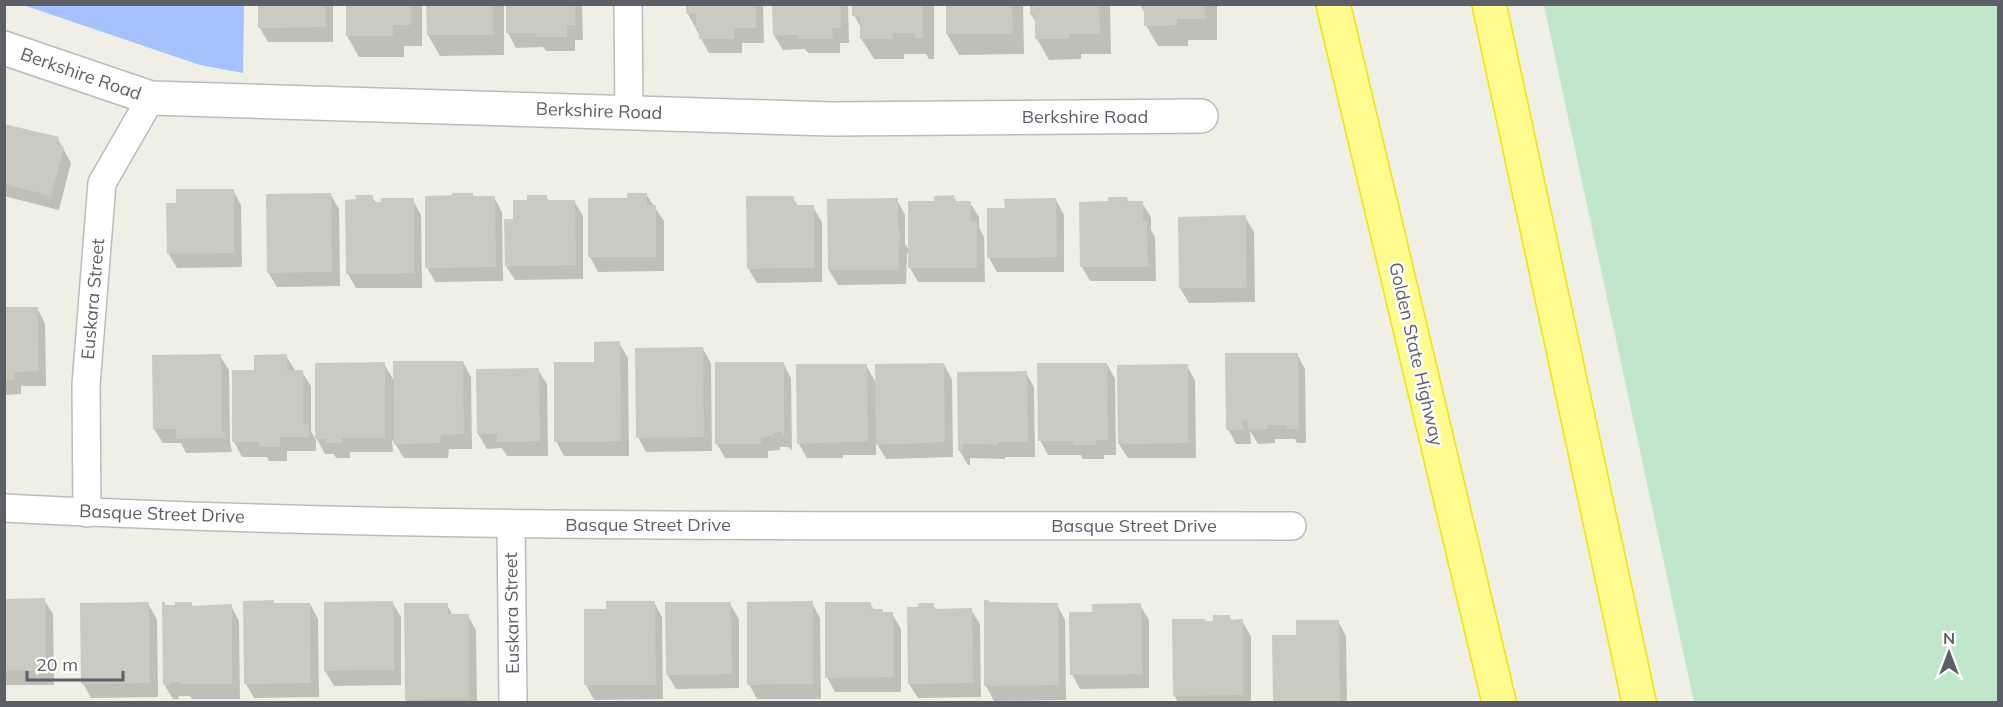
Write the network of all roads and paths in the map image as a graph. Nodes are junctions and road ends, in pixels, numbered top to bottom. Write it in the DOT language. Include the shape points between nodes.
graph roads {
  1 [pos="628,4"];
  2 [pos="1333,4"];
  3 [pos="1489,4"];
  4 [pos="4,48"];
  5 [pos="151,98"];
  6 [pos="629,112"];
  7 [pos="1202,116"];
  8 [pos="4,508"];
  9 [pos="87,513"];
  10 [pos="511,524"];
  11 [pos="1292,526"];
  12 [pos="513,702"];
  13 [pos="1500,702"];
  14 [pos="1639,702"];
  1 -- 6 [label="street"];
  2 -- 13 [label="highway, Golden State Highway"];
  3 -- 14 [label="highway"];
  4 -- 5 [label="street, Berkshire Road"];
  5 -- 6 [label="street, Berkshire Road"];
  5 -- 9 [label="street, Euskara Street" via="102,183 86,385"];
  6 -- 7 [label="street, Berkshire Road" via="831,119"];
  8 -- 9 [label="street, Basque Street Drive"];
  9 -- 10 [label="street, Basque Street Drive"];
  10 -- 11 [label="street, Basque Street Drive"];
  10 -- 12 [label="street, Euskara Street"];
}
